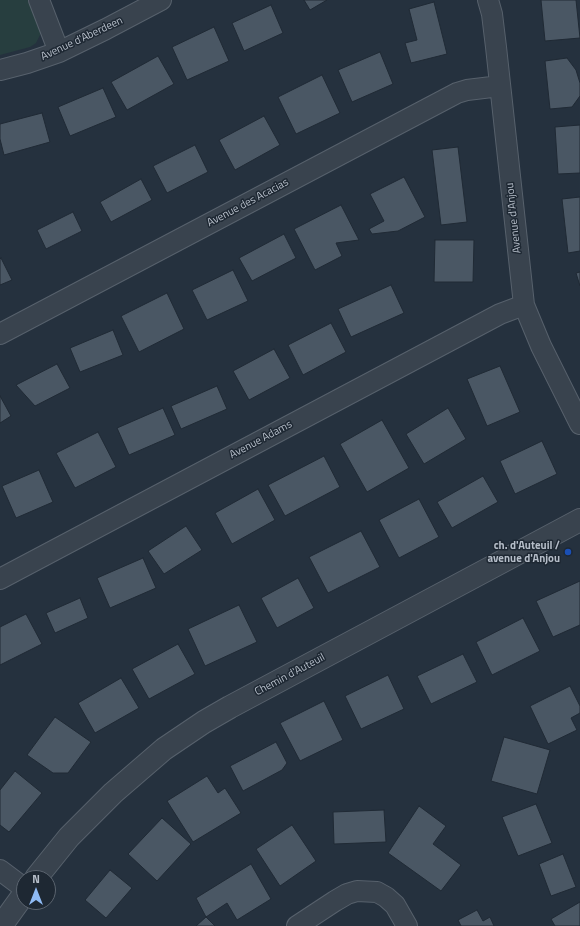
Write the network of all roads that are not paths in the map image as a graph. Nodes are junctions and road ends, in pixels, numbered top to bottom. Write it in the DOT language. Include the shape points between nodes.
graph roads {
  1 [pos="39,0"];
  2 [pos="161,0"];
  3 [pos="488,0"];
  4 [pos="59,52"];
  5 [pos="0,70"];
  6 [pos="500,86"];
  7 [pos="524,305"];
  8 [pos="0,334"];
  9 [pos="580,424"];
  10 [pos="580,520"];
  11 [pos="0,579"];
  12 [pos="0,870"];
  13 [pos="42,870"];
  14 [pos="16,882"];
  15 [pos="16,905"];
  16 [pos="1,926"];
  17 [pos="298,926"];
  18 [pos="407,926"];
  1 -- 4 [label="street"];
  2 -- 4 [label="street, Avenue d'Aberdeen"];
  3 -- 6 [label="street, Avenue d'Anjou" via="494,27"];
  4 -- 5 [label="street, Avenue d'Aberdeen"];
  6 -- 7 [label="street, Avenue d'Anjou"];
  6 -- 8 [label="street, Avenue des Acacias" via="457,93"];
  7 -- 9 [label="street, Avenue d'Anjou" via="541,346"];
  7 -- 11 [label="street, Avenue Adams" via="500,314"];
  10 -- 13 [label="street, Chemin d'Auteuil" via="204,722 164,749 113,793 69,837"];
  12 -- 14 [label="street"];
  15 -- 16 [label="street"];
  17 -- 18 [label="street" via="335,901 356,891 377,892 386,897 395,905"];
}
